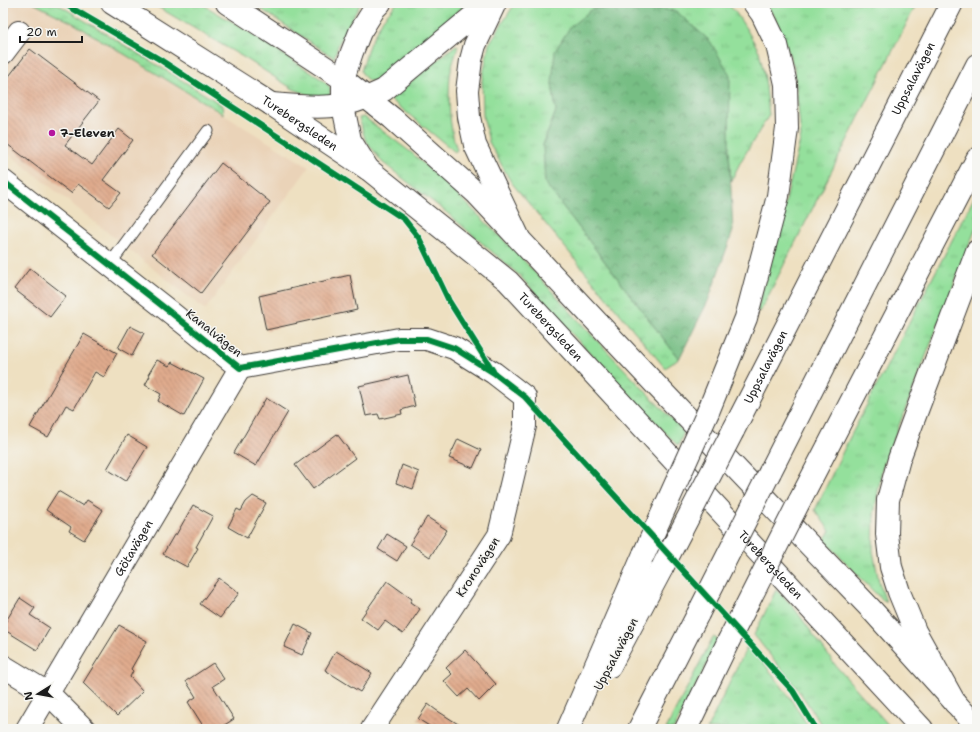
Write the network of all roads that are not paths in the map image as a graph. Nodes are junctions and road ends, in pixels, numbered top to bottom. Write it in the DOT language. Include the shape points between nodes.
graph roads {
  1 [pos="112,3"];
  2 [pos="227,3"];
  3 [pos="380,3"];
  4 [pos="489,3"];
  5 [pos="495,3"];
  6 [pos="754,3"];
  7 [pos="952,3"];
  8 [pos="19,32"];
  9 [pos="3,53"];
  10 [pos="977,65"];
  11 [pos="343,79"];
  12 [pos="367,99"];
  13 [pos="271,104"];
  14 [pos="343,106"];
  15 [pos="208,131"];
  16 [pos="977,159"];
  17 [pos="368,169"];
  18 [pos="3,181"];
  19 [pos="518,236"];
  20 [pos="977,251"];
  21 [pos="110,264"];
  22 [pos="240,368"];
  23 [pos="494,373"];
  24 [pos="3,666"];
  25 [pos="49,694"];
  26 [pos="955,703"];
  27 [pos="977,727"];
  28 [pos="27,729"];
  29 [pos="84,729"];
  30 [pos="372,729"];
  31 [pos="568,729"];
  32 [pos="576,729"];
  33 [pos="639,729"];
  34 [pos="686,729"];
  35 [pos="922,729"];
  1 -- 13 [label="main road, Turebergsleden"];
  2 -- 11 [label="main road"];
  3 -- 11 [label="main road" via="360,32"];
  4 -- 12 [label="main road" via="384,90"];
  5 -- 19 [label="main road" via="475,45 471,60 467,91 469,118 475,145"];
  6 -- 31 [label="main road, bridge" via="777,45 786,84 787,128 778,196 746,318 708,412"];
  7 -- 32 [label="main road, Uppsalavägen, bridge" via="733,431"];
  8 -- 9 [label="main road"];
  10 -- 33 [label="main road, bridge"];
  11 -- 12 [label="main road"];
  11 -- 14 [label="main road"];
  12 -- 14 [label="main road"];
  12 -- 19 [label="main road" via="476,193"];
  13 -- 14 [label="main road" via="308,108"];
  13 -- 17 [label="main road, Turebergsleden"];
  14 -- 17 [label="main road" via="350,140"];
  15 -- 21 [label="lane"];
  16 -- 34 [label="main road, bridge" via="799,502"];
  17 -- 35 [label="main road, Turebergsleden" via="508,281"];
  18 -- 21 [label="main road, Kanalvägen"];
  19 -- 26 [label="main road" via="660,389 870,608"];
  20 -- 26 [label="main road" via="899,459 888,500 887,534 891,567 899,592 915,631"];
  21 -- 22 [label="main road, Kanalvägen"];
  22 -- 23 [label="main road, Kanalvägen" via="398,339 427,338 454,348"];
  22 -- 25 [label="main road, Götavägen"];
  23 -- 30 [label="main road, Kronovägen" via="525,397 525,426 499,535"];
  24 -- 25 [label="main road"];
  25 -- 28 [label="main road, Götavägen"];
  25 -- 29 [label="main road"];
  26 -- 27 [label="main road"];
}
